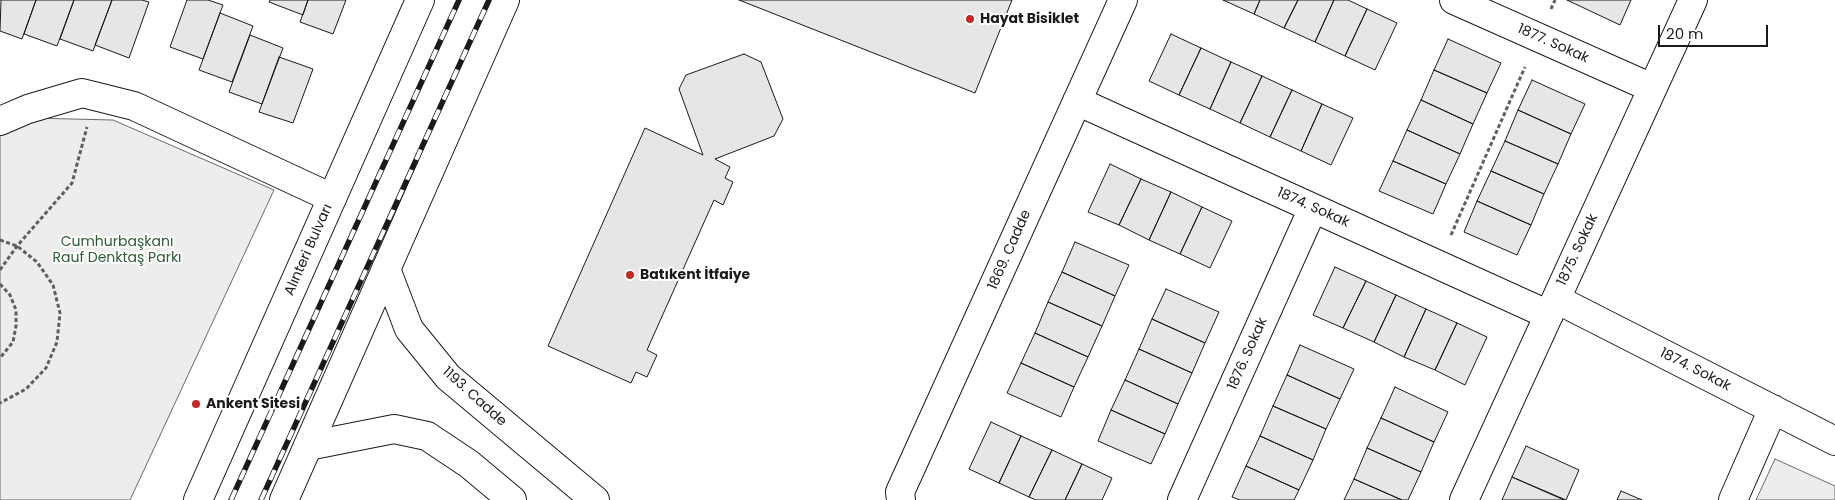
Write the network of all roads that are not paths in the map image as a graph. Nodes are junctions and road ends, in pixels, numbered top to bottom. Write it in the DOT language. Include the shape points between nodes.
graph roads {
  1 [pos="420,0"];
  2 [pos="505,0"];
  3 [pos="1123,0"];
  4 [pos="1454,0"];
  5 [pos="1693,0"];
  6 [pos="1652,88"];
  7 [pos="1077,101"];
  8 [pos="0,121"];
  9 [pos="332,198"];
  10 [pos="1313,208"];
  11 [pos="386,269"];
  12 [pos="1552,307"];
  13 [pos="1773,409"];
  14 [pos="1835,441"];
  15 [pos="308,446"];
  16 [pos="198,500"];
  17 [pos="284,500"];
  18 [pos="512,500"];
  19 [pos="595,500"];
  20 [pos="901,500"];
  21 [pos="1182,500"];
  22 [pos="1464,500"];
  23 [pos="1733,500"];
  1 -- 9 [label="street, Alınteri Bulvarı"];
  2 -- 11 [label="street"];
  3 -- 7 [label="street, 1869. Cadde"];
  4 -- 6 [label="street, 1877. Sokak"];
  5 -- 6 [label="street, 1875. Sokak"];
  6 -- 12 [label="street, 1875. Sokak"];
  7 -- 10 [label="street, 1874. Sokak"];
  7 -- 20 [label="street, 1869. Cadde" via="900,492"];
  8 -- 9 [label="street" via="82,93 134,106"];
  9 -- 16 [label="street, Alınteri Bulvarı"];
  10 -- 12 [label="street, 1874. Sokak" via="1438,265"];
  10 -- 21 [label="street, 1876. Sokak"];
  11 -- 15 [label="street"];
  11 -- 19 [label="street, 1193. Cadde" via="409,329 448,377"];
  12 -- 13 [label="street, 1874. Sokak"];
  12 -- 22 [label="street, 1875. Sokak"];
  13 -- 14 [label="street, 1874. Sokak"];
  13 -- 23 [label="street"];
  15 -- 17 [label="street"];
  15 -- 18 [label="street" via="394,429 427,436 469,464"];
}
